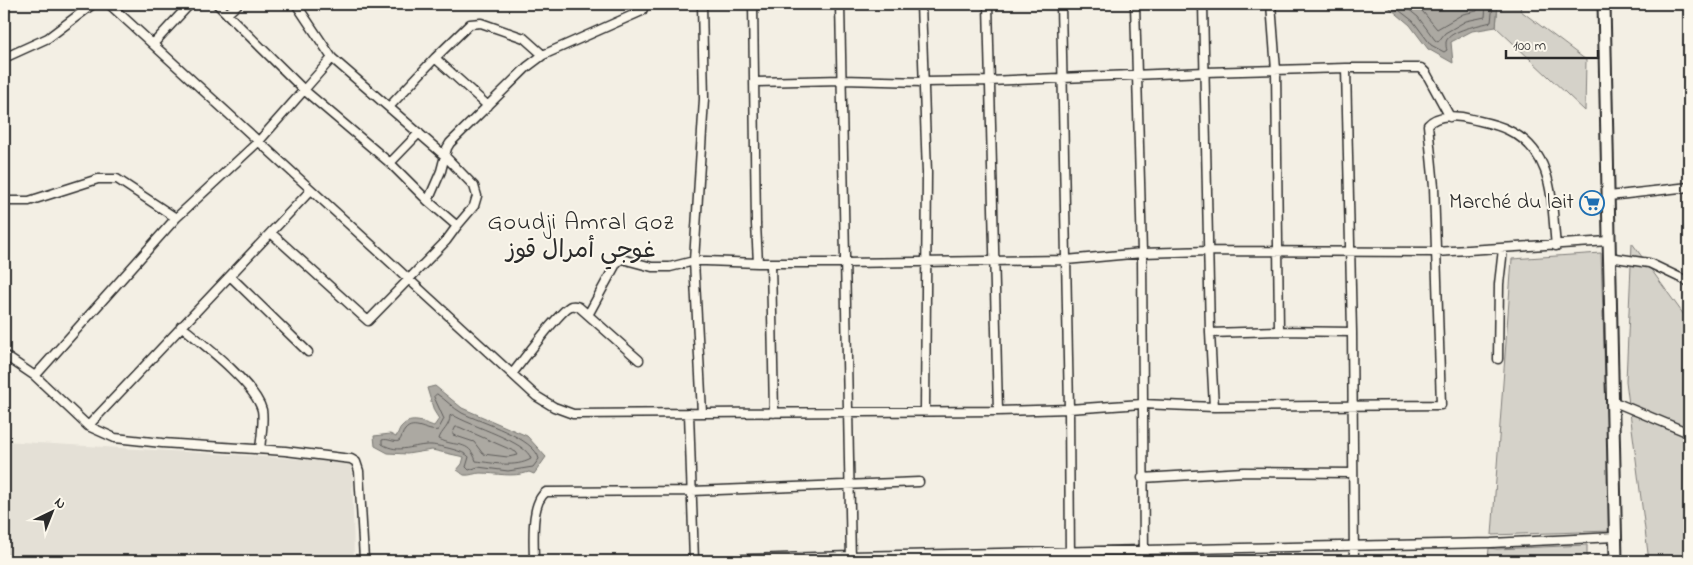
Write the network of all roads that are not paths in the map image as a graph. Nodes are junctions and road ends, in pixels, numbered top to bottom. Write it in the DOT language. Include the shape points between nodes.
graph roads {
  1 [pos="93,4"];
  2 [pos="109,4"];
  3 [pos="190,4"];
  4 [pos="217,4"];
  5 [pos="238,4"];
  6 [pos="296,4"];
  7 [pos="645,4"];
  8 [pos="702,4"];
  9 [pos="753,4"];
  10 [pos="840,4"];
  11 [pos="921,4"];
  12 [pos="988,4"];
  13 [pos="1061,4"];
  14 [pos="1135,4"];
  15 [pos="1203,4"];
  16 [pos="1271,4"];
  17 [pos="1604,4"];
  18 [pos="227,14"];
  19 [pos="153,44"];
  20 [pos="543,55"];
  21 [pos="4,58"];
  22 [pos="332,58"];
  23 [pos="435,58"];
  24 [pos="1346,68"];
  25 [pos="1276,70"];
  26 [pos="1205,72"];
  27 [pos="1136,75"];
  28 [pos="1063,79"];
  29 [pos="842,80"];
  30 [pos="989,81"];
  31 [pos="754,82"];
  32 [pos="924,82"];
  33 [pos="304,90"];
  34 [pos="488,106"];
  35 [pos="389,107"];
  36 [pos="1450,117"];
  37 [pos="418,133"];
  38 [pos="259,141"];
  39 [pos="444,156"];
  40 [pos="390,163"];
  41 [pos="1689,187"];
  42 [pos="312,190"];
  43 [pos="1609,196"];
  44 [pos="4,201"];
  45 [pos="428,201"];
  46 [pos="176,218"];
  47 [pos="457,226"];
  48 [pos="271,233"];
  49 [pos="1609,241"];
  50 [pos="1556,246"];
  51 [pos="1503,249"];
  52 [pos="1208,251"];
  53 [pos="1277,251"];
  54 [pos="1349,252"];
  55 [pos="1436,252"];
  56 [pos="1142,253"];
  57 [pos="1609,257"];
  58 [pos="995,260"];
  59 [pos="1066,260"];
  60 [pos="694,261"];
  61 [pos="925,262"];
  62 [pos="758,263"];
  63 [pos="771,263"];
  64 [pos="845,263"];
  65 [pos="230,277"];
  66 [pos="409,279"];
  67 [pos="1689,282"];
  68 [pos="588,315"];
  69 [pos="181,326"];
  70 [pos="1279,331"];
  71 [pos="1352,332"];
  72 [pos="1210,333"];
  73 [pos="308,352"];
  74 [pos="4,355"];
  75 [pos="1498,359"];
  76 [pos="639,360"];
  77 [pos="512,374"];
  78 [pos="35,376"];
  79 [pos="1612,401"];
  80 [pos="1142,404"];
  81 [pos="1353,405"];
  82 [pos="1214,407"];
  83 [pos="1069,409"];
  84 [pos="925,410"];
  85 [pos="998,410"];
  86 [pos="848,412"];
  87 [pos="690,413"];
  88 [pos="702,413"];
  89 [pos="774,413"];
  90 [pos="88,426"];
  91 [pos="1689,432"];
  92 [pos="260,449"];
  93 [pos="1352,473"];
  94 [pos="1142,478"];
  95 [pos="919,482"];
  96 [pos="850,485"];
  97 [pos="692,491"];
  98 [pos="1615,537"];
  99 [pos="1354,546"];
  100 [pos="1143,550"];
  101 [pos="1070,551"];
  102 [pos="364,559"];
  103 [pos="851,559"];
  104 [pos="445,561"];
  105 [pos="471,561"];
  106 [pos="534,561"];
  107 [pos="683,561"];
  108 [pos="694,561"];
  109 [pos="1070,561"];
  110 [pos="1144,561"];
  111 [pos="1354,561"];
  112 [pos="1616,561"];
  1 -- 21 [label="street" via="48,38"];
  2 -- 19 [label="street"];
  3 -- 19 [label="street"];
  4 -- 18 [label="street"];
  5 -- 18 [label="street"];
  6 -- 22 [label="street"];
  7 -- 20 [label="street" via="642,11"];
  8 -- 60 [label="street" via="704,99"];
  9 -- 31 [label="street"];
  10 -- 29 [label="street"];
  11 -- 32 [label="street"];
  12 -- 30 [label="street"];
  13 -- 28 [label="street"];
  14 -- 27 [label="street"];
  15 -- 26 [label="street"];
  16 -- 25 [label="street"];
  17 -- 43 [label="highway"];
  18 -- 33 [label="street"];
  19 -- 38 [label="street"];
  20 -- 23 [label="street" via="524,38 475,23 470,24"];
  20 -- 34 [label="street"];
  22 -- 33 [label="street"];
  22 -- 35 [label="street"];
  23 -- 34 [label="street"];
  23 -- 35 [label="street"];
  24 -- 25 [label="street"];
  24 -- 36 [label="street" via="1421,68"];
  24 -- 54 [label="street"];
  25 -- 26 [label="street"];
  25 -- 53 [label="street"];
  26 -- 27 [label="street"];
  26 -- 52 [label="street"];
  27 -- 28 [label="street"];
  27 -- 56 [label="street"];
  28 -- 30 [label="street"];
  28 -- 59 [label="street"];
  29 -- 31 [label="street"];
  29 -- 32 [label="street"];
  29 -- 64 [label="street"];
  30 -- 32 [label="street"];
  30 -- 58 [label="street"];
  31 -- 62 [label="street"];
  32 -- 61 [label="street"];
  33 -- 38 [label="street"];
  33 -- 40 [label="street"];
  34 -- 39 [label="street" via="450,143"];
  35 -- 37 [label="street"];
  36 -- 50 [label="street" via="1466,117 1506,129 1534,149 1549,179"];
  36 -- 55 [label="street" via="1435,118 1428,125"];
  37 -- 39 [label="street"];
  37 -- 40 [label="street"];
  38 -- 42 [label="street"];
  38 -- 46 [label="street"];
  39 -- 45 [label="street"];
  39 -- 47 [label="street" via="474,186 477,196 474,206"];
  40 -- 45 [label="street"];
  41 -- 43 [label="street"];
  42 -- 48 [label="street"];
  42 -- 66 [label="street"];
  43 -- 49 [label="highway"];
  44 -- 46 [label="street" via="29,200 107,178 117,179"];
  45 -- 47 [label="street"];
  46 -- 78 [label="street"];
  47 -- 66 [label="street"];
  48 -- 65 [label="street"];
  48 -- 66 [label="street" via="368,321"];
  49 -- 50 [label="street"];
  49 -- 57 [label="highway"];
  50 -- 51 [label="street"];
  51 -- 55 [label="street"];
  51 -- 75 [label="street"];
  52 -- 53 [label="street"];
  52 -- 56 [label="street"];
  52 -- 72 [label="street"];
  53 -- 54 [label="street"];
  53 -- 70 [label="street"];
  54 -- 55 [label="street"];
  54 -- 71 [label="street"];
  55 -- 81 [label="street" via="1441,405"];
  56 -- 59 [label="street"];
  56 -- 80 [label="street"];
  57 -- 67 [label="street" via="1649,263"];
  57 -- 79 [label="highway"];
  58 -- 59 [label="street"];
  58 -- 61 [label="street"];
  58 -- 85 [label="street"];
  59 -- 83 [label="street"];
  60 -- 62 [label="street"];
  60 -- 68 [label="street" via="652,267 622,259 617,262"];
  60 -- 88 [label="street"];
  61 -- 64 [label="street"];
  61 -- 84 [label="street"];
  62 -- 63 [label="street"];
  63 -- 64 [label="street"];
  63 -- 89 [label="street"];
  64 -- 86 [label="street"];
  65 -- 69 [label="street"];
  65 -- 73 [label="street"];
  66 -- 77 [label="street"];
  68 -- 76 [label="street"];
  68 -- 77 [label="street" via="579,307 570,306"];
  69 -- 90 [label="street"];
  69 -- 92 [label="street" via="231,369 256,399 262,411"];
  70 -- 71 [label="street"];
  70 -- 72 [label="street"];
  71 -- 81 [label="street"];
  72 -- 82 [label="street"];
  74 -- 78 [label="street"];
  77 -- 87 [label="street" via="536,396 573,414"];
  78 -- 90 [label="street"];
  79 -- 91 [label="street"];
  79 -- 98 [label="highway"];
  80 -- 82 [label="street"];
  80 -- 83 [label="street"];
  80 -- 94 [label="street"];
  81 -- 82 [label="street"];
  81 -- 93 [label="street"];
  83 -- 85 [label="street"];
  83 -- 101 [label="street"];
  84 -- 85 [label="street"];
  84 -- 86 [label="street"];
  86 -- 89 [label="street"];
  86 -- 96 [label="street"];
  87 -- 88 [label="street"];
  87 -- 97 [label="street"];
  88 -- 89 [label="street"];
  90 -- 92 [label="street" via="115,438"];
  92 -- 102 [label="street" via="339,457 356,462"];
  93 -- 94 [label="street" via="1244,472"];
  93 -- 99 [label="street"];
  94 -- 100 [label="street"];
  95 -- 96 [label="street"];
  96 -- 97 [label="street"];
  96 -- 103 [label="street"];
  97 -- 106 [label="street" via="546,492 541,497 534,522"];
  97 -- 108 [label="street"];
  98 -- 99 [label="street"];
  98 -- 112 [label="highway"];
  99 -- 100 [label="street"];
  99 -- 111 [label="street"];
  100 -- 101 [label="street"];
  100 -- 110 [label="street"];
  101 -- 103 [label="street"];
  101 -- 109 [label="street"];
  103 -- 108 [label="street"];
  104 -- 105 [label="street"];
  107 -- 108 [label="street"];
}
